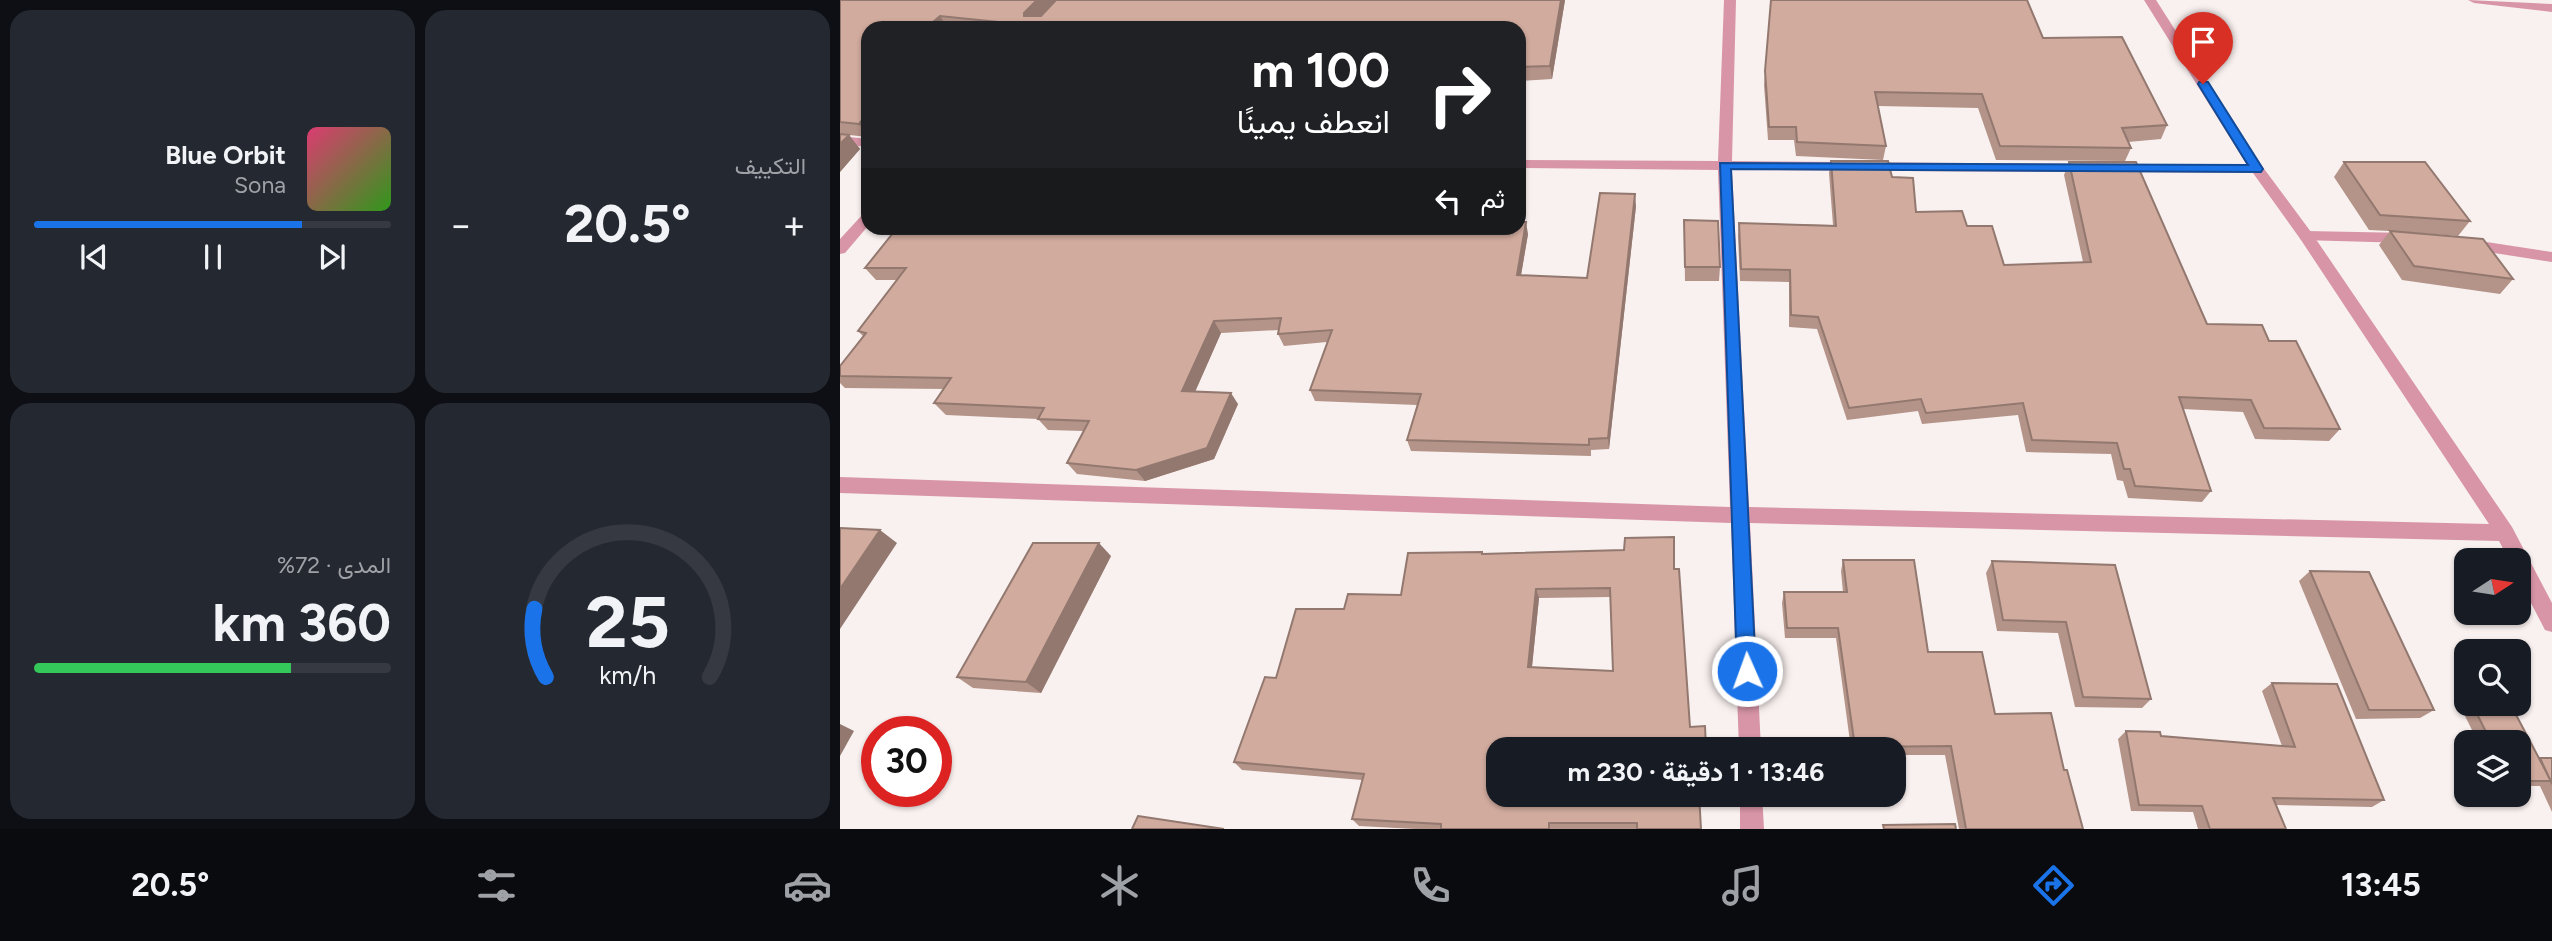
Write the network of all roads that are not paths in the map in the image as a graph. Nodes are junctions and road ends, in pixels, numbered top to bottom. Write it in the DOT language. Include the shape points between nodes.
graph roads {
  1 [pos="1730,0"];
  2 [pos="2150,0"];
  3 [pos="2474,0"];
  4 [pos="2552,8"];
  5 [pos="840,140"];
  6 [pos="861,142"];
  7 [pos="1526,164"];
  8 [pos="1725,165"];
  9 [pos="2257,169"];
  10 [pos="861,225"];
  11 [pos="2306,236"];
  12 [pos="2422,239"];
  13 [pos="2445,241"];
  14 [pos="840,249"];
  15 [pos="2552,257"];
  16 [pos="840,485"];
  17 [pos="1742,515"];
  18 [pos="2505,533"];
  19 [pos="2552,623"];
  20 [pos="1750,737"];
  21 [pos="1751,807"];
  22 [pos="1752,829"];
  1 -- 8 [label="street"];
  2 -- 9 [label="street"];
  3 -- 4 [label="street"];
  5 -- 6 [label="street"];
  7 -- 8 [label="street"];
  8 -- 9 [label="street"];
  8 -- 17 [label="street"];
  9 -- 11 [label="street"];
  10 -- 14 [label="street"];
  11 -- 12 [label="street"];
  11 -- 18 [label="street"];
  13 -- 15 [label="street"];
  16 -- 17 [label="street"];
  17 -- 18 [label="street"];
  17 -- 20 [label="street"];
  18 -- 19 [label="street"];
  21 -- 22 [label="street"];
}
